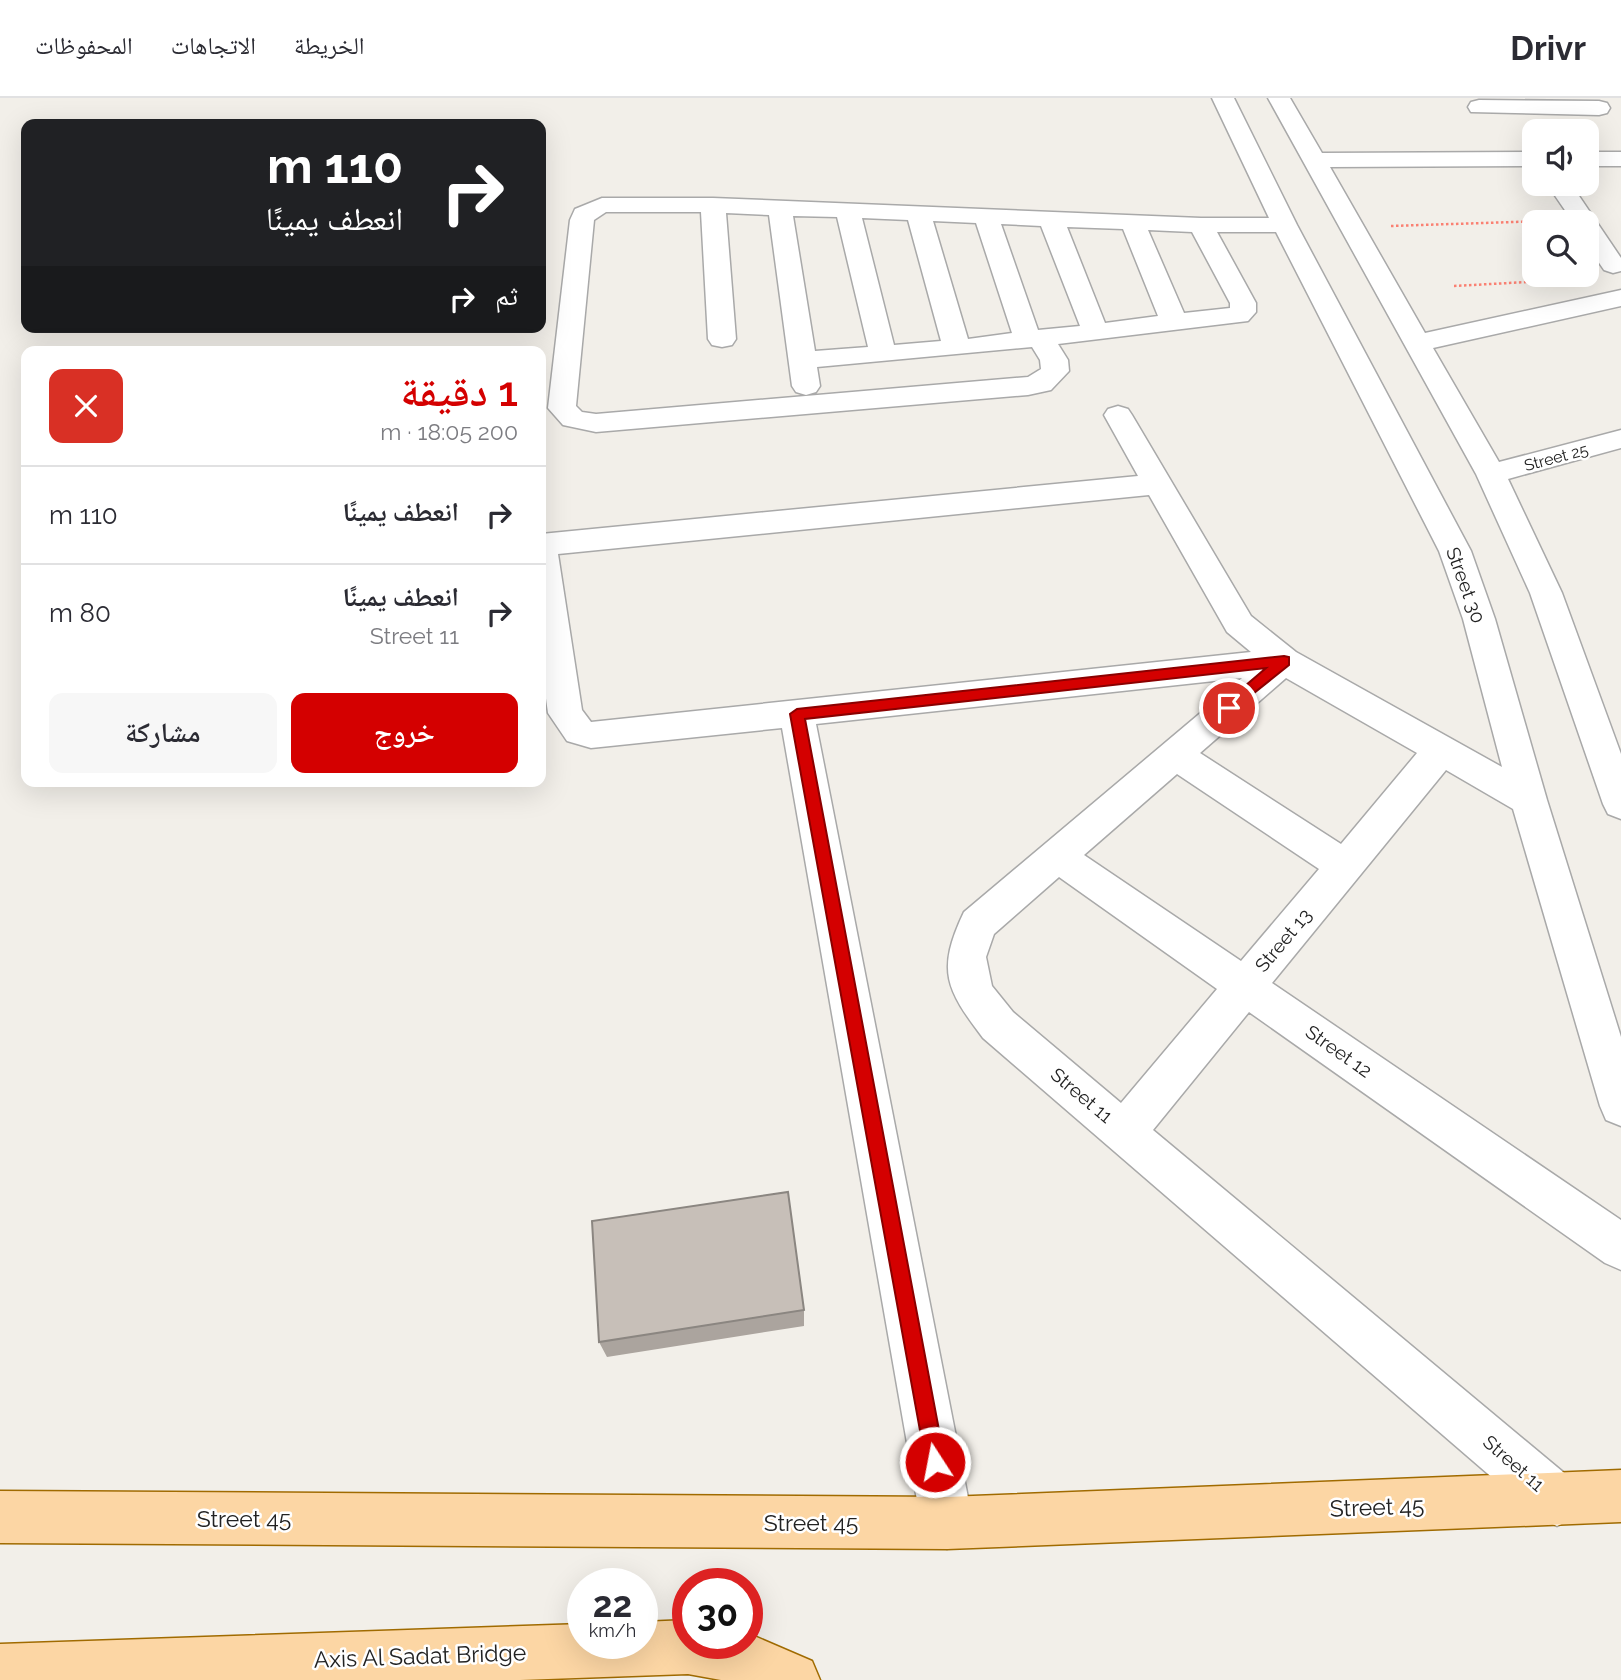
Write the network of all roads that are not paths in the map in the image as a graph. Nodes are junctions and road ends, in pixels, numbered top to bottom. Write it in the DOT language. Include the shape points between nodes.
graph roads {
  1 [pos="1223,98"];
  2 [pos="1279,98"];
  3 [pos="1579,98"];
  4 [pos="1476,103"];
  5 [pos="1610,109"];
  6 [pos="1510,159"];
  7 [pos="1522,159"];
  8 [pos="1599,159"];
  9 [pos="1621,159"];
  10 [pos="1314,160"];
  11 [pos="713,205"];
  12 [pos="780,208"];
  13 [pos="848,211"];
  14 [pos="918,214"];
  15 [pos="986,216"];
  16 [pos="1051,219"];
  17 [pos="1132,222"];
  18 [pos="1201,225"];
  19 [pos="1285,225"];
  20 [pos="1599,244"];
  21 [pos="1613,265"];
  22 [pos="1621,299"];
  23 [pos="1174,322"];
  24 [pos="1095,330"];
  25 [pos="722,339"];
  26 [pos="1034,339"];
  27 [pos="1417,343"];
  28 [pos="957,348"];
  29 [pos="883,354"];
  30 [pos="802,360"];
  31 [pos="808,406"];
  32 [pos="1118,415"];
  33 [pos="1621,439"];
  34 [pos="1491,474"];
  35 [pos="1158,484"];
  36 [pos="546,545"];
  37 [pos="546,581"];
  38 [pos="1284,661"];
  39 [pos="797,714"];
  40 [pos="1607,722"];
  41 [pos="1441,750"];
  42 [pos="1175,755"];
  43 [pos="1529,800"];
  44 [pos="1621,804"];
  45 [pos="1057,856"];
  46 [pos="1345,866"];
  47 [pos="1245,986"];
  48 [pos="1620,1101"];
  49 [pos="1125,1130"];
  50 [pos="1621,1247"];
  51 [pos="1621,1496"];
  52 [pos="1557,1500"];
  53 [pos="0,1517"];
  54 [pos="947,1524"];
  55 [pos="0,1671"];
  56 [pos="793,1680"];
  1 -- 19 [label="street, Street 30"];
  2 -- 10 [label="street"];
  3 -- 5 [label="street"];
  4 -- 5 [label="street"];
  4 -- 6 [label="street"];
  6 -- 7 [label="street"];
  6 -- 10 [label="street"];
  8 -- 9 [label="street"];
  10 -- 27 [label="street"];
  11 -- 12 [label="street"];
  11 -- 25 [label="street"];
  11 -- 31 [label="street" via="602,205 584,214 562,408 573,419 597,423"];
  12 -- 13 [label="street"];
  12 -- 30 [label="street"];
  13 -- 14 [label="street"];
  13 -- 29 [label="street"];
  14 -- 15 [label="street"];
  14 -- 28 [label="street"];
  15 -- 16 [label="street"];
  15 -- 26 [label="street"];
  16 -- 17 [label="street"];
  16 -- 24 [label="street"];
  17 -- 18 [label="street"];
  17 -- 23 [label="street"];
  18 -- 19 [label="street"];
  18 -- 23 [label="street" via="1245,308 1232,317"];
  19 -- 43 [label="street, Street 30" via="1455,551 1479,619"];
  20 -- 21 [label="street"];
  22 -- 27 [label="street"];
  23 -- 24 [label="street"];
  24 -- 26 [label="street"];
  26 -- 28 [label="street"];
  26 -- 31 [label="street" via="1054,360 1055,371 1041,384"];
  27 -- 34 [label="street"];
  28 -- 29 [label="street"];
  29 -- 30 [label="street"];
  30 -- 31 [label="street"];
  32 -- 35 [label="street"];
  33 -- 34 [label="street, Street 25"];
  34 -- 40 [label="street"];
  35 -- 36 [label="street"];
  35 -- 38 [label="street" via="1239,624"];
  37 -- 39 [label="street" via="565,713 579,732 607,735"];
  38 -- 39 [label="street"];
  38 -- 41 [label="street"];
  38 -- 42 [label="street, Street 11"];
  39 -- 54 [label="street"];
  40 -- 44 [label="street"];
  41 -- 43 [label="street"];
  41 -- 46 [label="street, Street 13"];
  42 -- 45 [label="street, Street 11"];
  42 -- 46 [label="street"];
  43 -- 48 [label="street, Street 30"];
  45 -- 47 [label="street, Street 12"];
  45 -- 49 [label="street, Street 11" via="978,924 966,957 973,993 998,1025"];
  46 -- 47 [label="street, Street 13"];
  47 -- 49 [label="street, Street 13"];
  47 -- 50 [label="street, Street 12"];
  49 -- 52 [label="street, Street 11"];
  51 -- 52 [label="main road, Street 45"];
  52 -- 54 [label="main road, Street 45"];
  53 -- 54 [label="main road, Street 45"];
  55 -- 56 [label="main road, Axis Al Sadat Bridge" via="688,1647 738,1656"];
}
